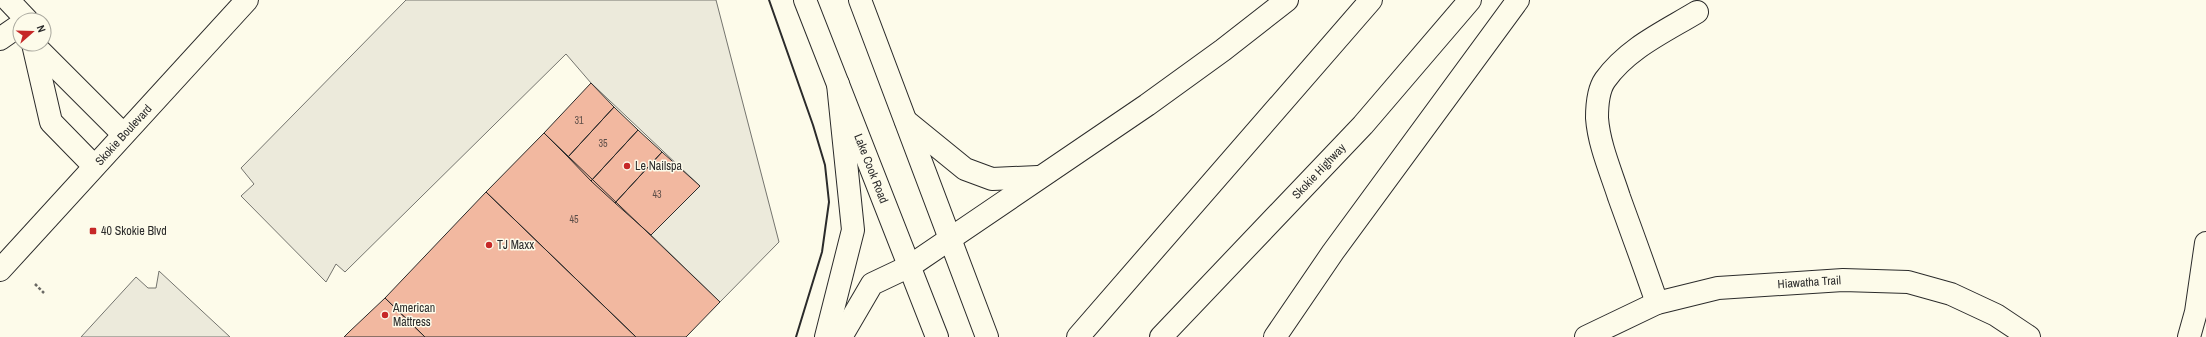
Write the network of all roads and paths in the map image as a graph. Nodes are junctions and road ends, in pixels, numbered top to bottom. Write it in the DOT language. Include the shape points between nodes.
graph roads {
  1 [pos="8,0"];
  2 [pos="31,0"];
  3 [pos="247,0"];
  4 [pos="805,0"];
  5 [pos="860,0"];
  6 [pos="1287,0"];
  7 [pos="1371,0"];
  8 [pos="1470,0"];
  9 [pos="1518,0"];
  10 [pos="19,12"];
  11 [pos="29,12"];
  12 [pos="1697,12"];
  13 [pos="12,31"];
  14 [pos="0,39"];
  15 [pos="35,52"];
  16 [pos="41,52"];
  17 [pos="838,84"];
  18 [pos="906,121"];
  19 [pos="123,134"];
  20 [pos="94,166"];
  21 [pos="1038,177"];
  22 [pos="950,237"];
  23 [pos="2206,243"];
  24 [pos="910,266"];
  25 [pos="0,270"];
  26 [pos="35,284"];
  27 [pos="44,293"];
  28 [pos="1657,303"];
  29 [pos="826,337"];
  30 [pos="840,337"];
  31 [pos="937,337"];
  32 [pos="988,337"];
  33 [pos="1078,337"];
  34 [pos="1161,337"];
  35 [pos="1275,337"];
  36 [pos="1586,337"];
  37 [pos="2029,337"];
  38 [pos="2189,337"];
  1 -- 10 [label="main road"];
  2 -- 11 [label="main road"];
  3 -- 19 [label="main road, Skokie Boulevard"];
  4 -- 17 [label="main road, Lake Cook Road"];
  5 -- 18 [label="main road"];
  6 -- 21 [label="main road" via="1147,105"];
  7 -- 33 [label="main road"];
  8 -- 34 [label="main road, Skokie Highway" via="1363,125"];
  9 -- 35 [label="main road" via="1333,252"];
  12 -- 28 [label="main road" via="1641,45 1620,63 1604,82 1599,98 1600,137"];
  13 -- 14 [label="main road"];
  15 -- 20 [label="main road" via="51,122"];
  16 -- 19 [label="main road"];
  17 -- 24 [label="main road, Lake Cook Road"];
  17 -- 29 [label="main road" via="853,230"];
  18 -- 21 [label="main road" via="965,168 992,179"];
  18 -- 22 [label="main road"];
  19 -- 20 [label="main road, Skokie Boulevard"];
  20 -- 25 [label="main road, Skokie Boulevard"];
  21 -- 22 [label="main road"];
  22 -- 24 [label="main road"];
  22 -- 32 [label="main road"];
  23 -- 38 [label="main road" via="2196,312"];
  24 -- 30 [label="main road" via="872,284"];
  24 -- 31 [label="main road, Lake Cook Road"];
  26 -- 27 [label="path"];
  28 -- 36 [label="main road, Hiawatha Trail"];
  28 -- 37 [label="main road, Hiawatha Trail" via="1718,288 1843,280 1908,282 1951,294 1996,315"];
}
